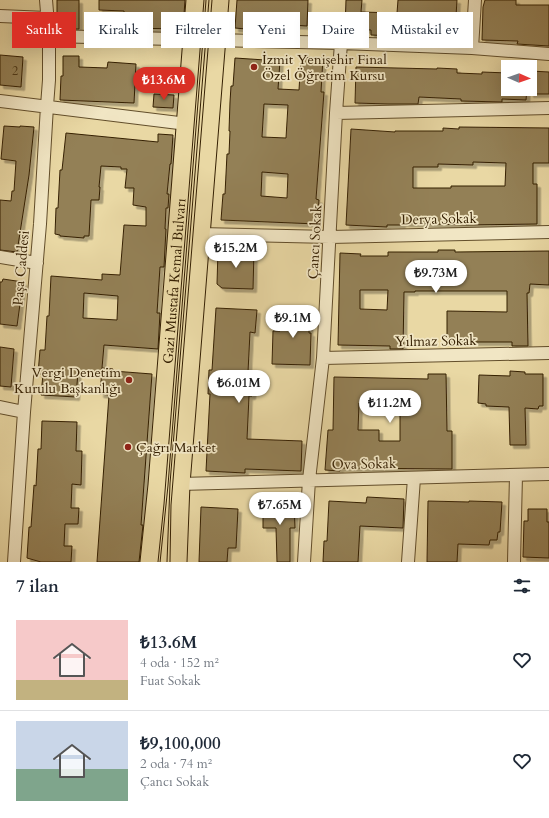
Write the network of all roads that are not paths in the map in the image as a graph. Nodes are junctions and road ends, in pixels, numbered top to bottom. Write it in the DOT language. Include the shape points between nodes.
graph roads {
  1 [pos="46,0"];
  2 [pos="196,0"];
  3 [pos="219,0"];
  4 [pos="475,0"];
  5 [pos="47,12"];
  6 [pos="195,12"];
  7 [pos="218,12"];
  8 [pos="0,16"];
  9 [pos="12,17"];
  10 [pos="473,32"];
  11 [pos="76,37"];
  12 [pos="161,38"];
  13 [pos="235,40"];
  14 [pos="308,41"];
  15 [pos="49,48"];
  16 [pos="193,48"];
  17 [pos="214,48"];
  18 [pos="341,48"];
  19 [pos="472,48"];
  20 [pos="549,54"];
  21 [pos="0,101"];
  22 [pos="47,106"];
  23 [pos="549,108"];
  24 [pos="336,113"];
  25 [pos="187,124"];
  26 [pos="549,232"];
  27 [pos="200,234"];
  28 [pos="330,237"];
  29 [pos="0,257"];
  30 [pos="37,262"];
  31 [pos="549,353"];
  32 [pos="323,358"];
  33 [pos="0,407"];
  34 [pos="24,412"];
  35 [pos="549,474"];
  36 [pos="516,475"];
  37 [pos="414,478"];
  38 [pos="310,480"];
  39 [pos="180,484"];
  40 [pos="14,562"];
  41 [pos="150,562"];
  42 [pos="177,562"];
  43 [pos="304,562"];
  44 [pos="408,562"];
  45 [pos="514,562"];
  1 -- 5 [label="street, Paşa Caddesi"];
  2 -- 6 [label="main road, Gazi Mustafa Kemal Bulvarı"];
  3 -- 7 [label="main road, Gazi Mustafa Kemal Bulvarı"];
  4 -- 10 [label="street"];
  8 -- 9 [label="street"];
  11 -- 12 [label="street"];
  13 -- 14 [label="street"];
  15 -- 22 [label="street, Paşa Caddesi"];
  16 -- 25 [label="main road, Gazi Mustafa Kemal Bulvarı"];
  17 -- 27 [label="main road, Gazi Mustafa Kemal Bulvarı"];
  18 -- 24 [label="street, Çancı Sokak"];
  19 -- 20 [label="street"];
  21 -- 22 [label="street"];
  22 -- 25 [label="street"];
  22 -- 30 [label="street, Paşa Caddesi"];
  23 -- 24 [label="street"];
  24 -- 28 [label="street, Çancı Sokak"];
  25 -- 41 [label="main road, Gazi Mustafa Kemal Bulvarı"];
  26 -- 28 [label="street, Derya Sokak"];
  27 -- 28 [label="street, Derya Sokak"];
  27 -- 39 [label="main road, Gazi Mustafa Kemal Bulvarı"];
  28 -- 32 [label="street, Çancı Sokak"];
  29 -- 30 [label="street"];
  30 -- 34 [label="street, Paşa Caddesi"];
  31 -- 32 [label="street, Yılmaz Sokak"];
  32 -- 38 [label="street, Çancı Sokak"];
  33 -- 34 [label="street"];
  34 -- 40 [label="street, Paşa Caddesi"];
  35 -- 36 [label="street, Ova Sokak"];
  36 -- 37 [label="street, Ova Sokak"];
  36 -- 45 [label="street"];
  37 -- 38 [label="street, Ova Sokak"];
  37 -- 44 [label="street"];
  38 -- 39 [label="street, Ova Sokak"];
  38 -- 43 [label="street, Çancı Sokak"];
  39 -- 42 [label="main road, Gazi Mustafa Kemal Bulvarı"];
}
